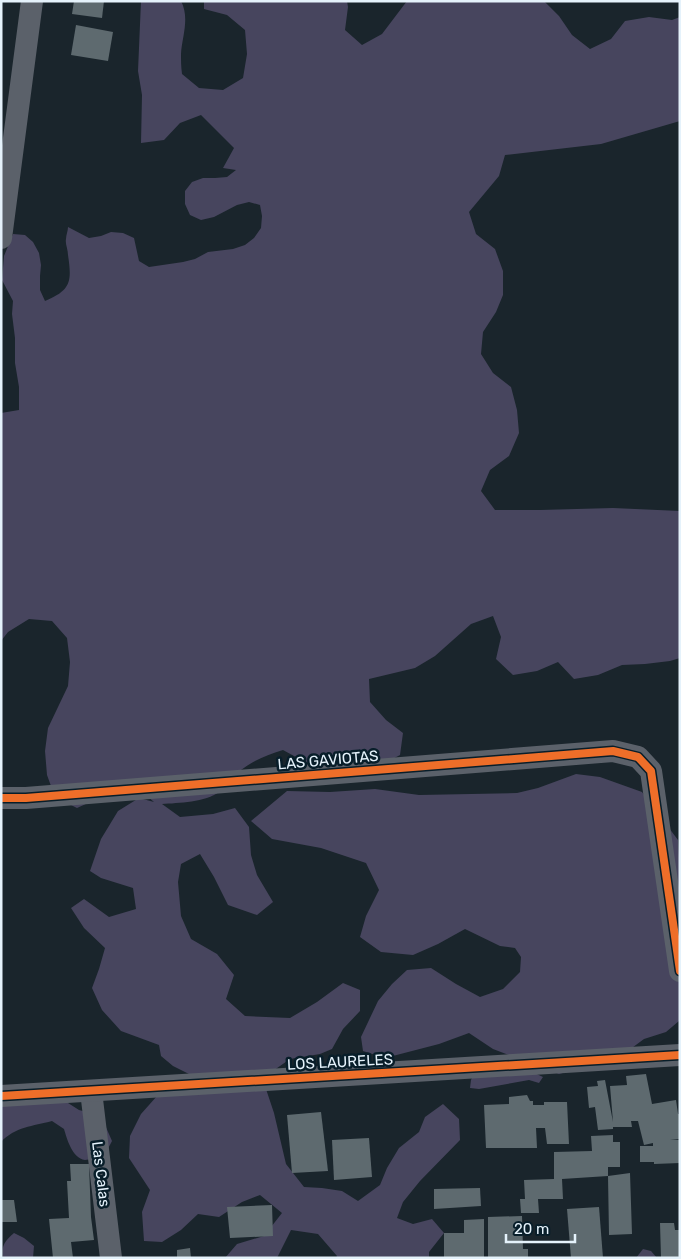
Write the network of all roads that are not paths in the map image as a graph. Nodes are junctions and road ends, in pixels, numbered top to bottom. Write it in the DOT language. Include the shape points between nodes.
graph roads {
  1 [pos="32,1"];
  2 [pos="1,238"];
  3 [pos="1,798"];
  4 [pos="680,971"];
  5 [pos="680,1055"];
  6 [pos="91,1091"];
  7 [pos="1,1096"];
  8 [pos="112,1258"];
  1 -- 2 [label="street"];
  3 -- 4 [label="street, LAS GAVIOTAS" via="613,751 638,757 651,771"];
  5 -- 6 [label="street, LOS LAURELES"];
  6 -- 7 [label="street, LOS LAURELES"];
  6 -- 8 [label="street, Las Calas"];
}
